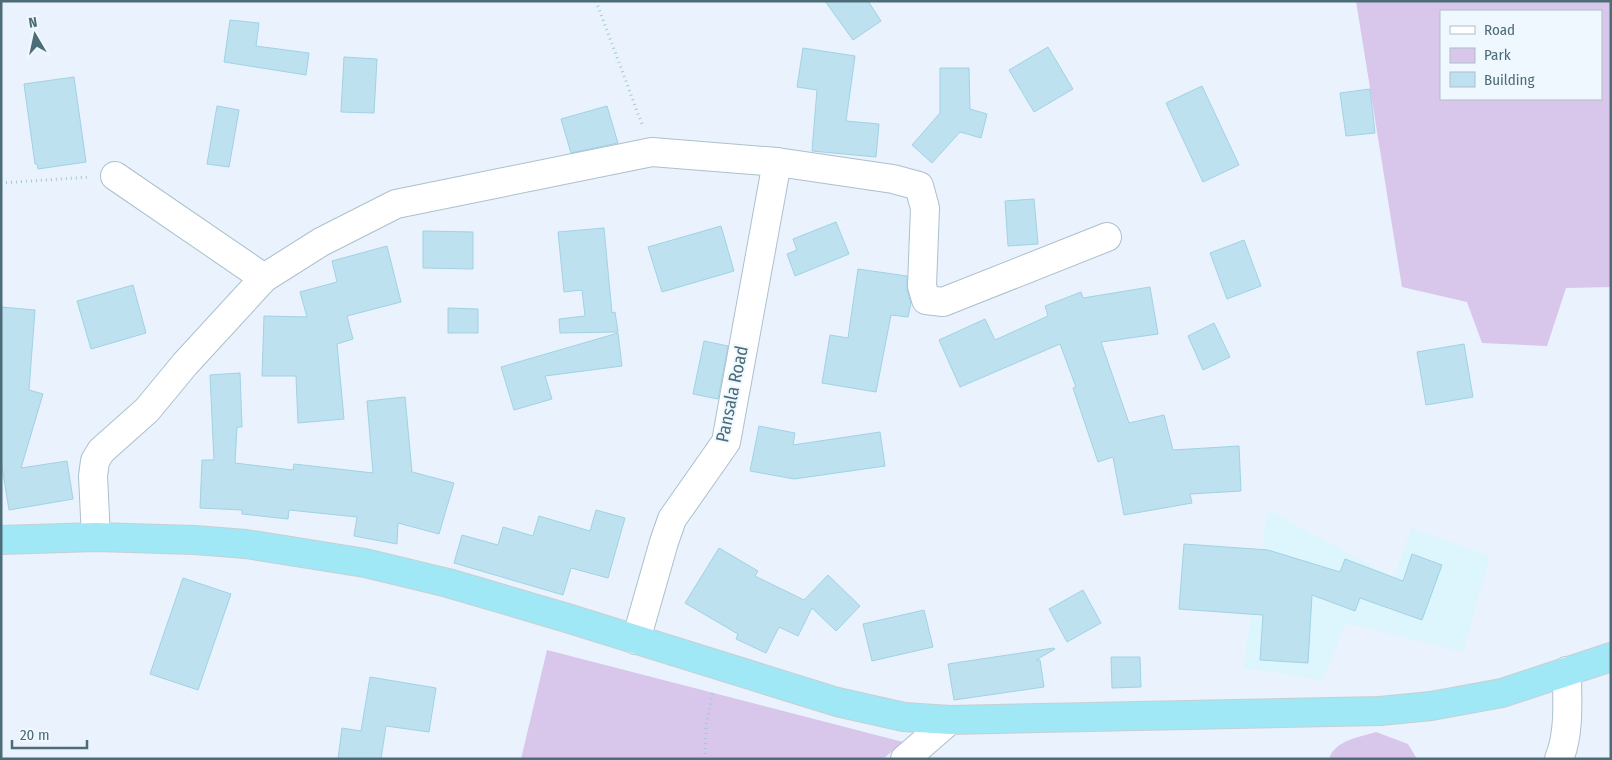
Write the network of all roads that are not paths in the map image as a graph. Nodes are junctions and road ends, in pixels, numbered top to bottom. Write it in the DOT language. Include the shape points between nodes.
graph roads {
  1 [pos="776,162"];
  2 [pos="115,176"];
  3 [pos="1107,237"];
  4 [pos="264,278"];
  5 [pos="96,537"];
  6 [pos="1,540"];
  7 [pos="636,640"];
  8 [pos="1611,657"];
  9 [pos="1567,671"];
  10 [pos="950,720"];
  11 [pos="905,759"];
  12 [pos="1559,759"];
  1 -- 3 [label="street" via="893,179 919,186 925,208 922,286 926,300 943,302"];
  1 -- 4 [label="street" via="652,152 396,204 321,242"];
  1 -- 7 [label="street, Pansala Road" via="726,442 672,519"];
  2 -- 4 [label="street"];
  4 -- 5 [label="street" via="147,410 101,451 95,461 93,476"];
  5 -- 6 [label="highway"];
  5 -- 7 [label="highway" via="246,544 365,563 448,583"];
  7 -- 10 [label="highway" via="838,702 904,718"];
  8 -- 9 [label="highway"];
  9 -- 10 [label="highway" via="1502,693 1465,701 1380,711"];
  9 -- 12 [label="street" via="1565,734"];
  10 -- 11 [label="street"];
}
